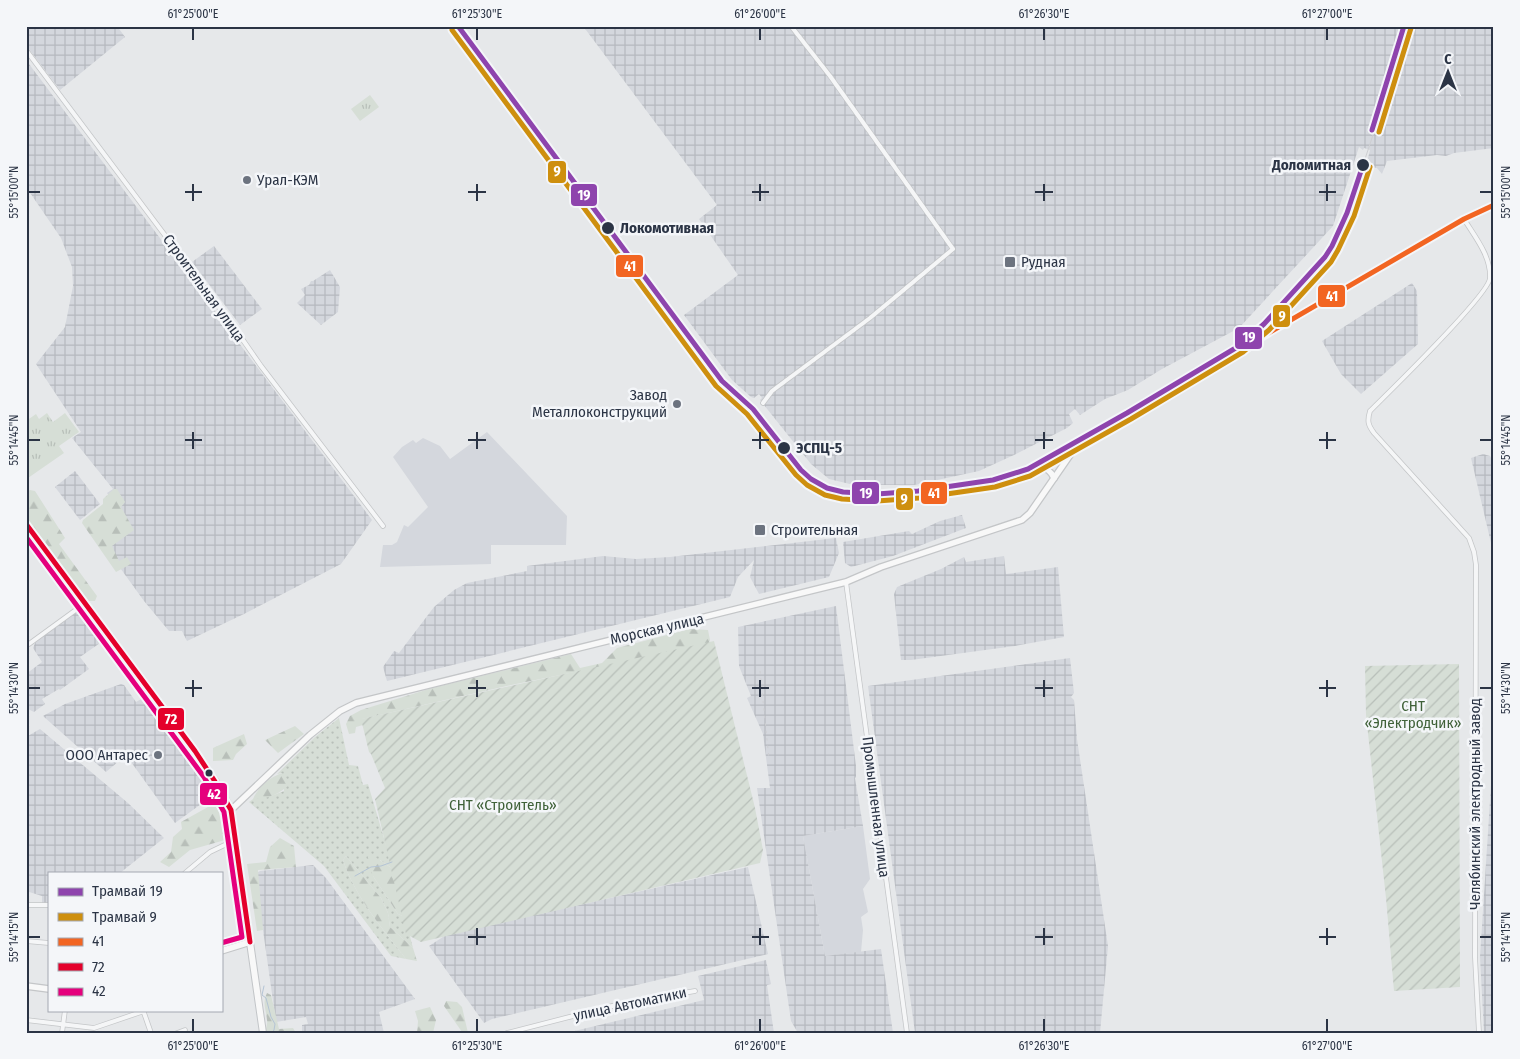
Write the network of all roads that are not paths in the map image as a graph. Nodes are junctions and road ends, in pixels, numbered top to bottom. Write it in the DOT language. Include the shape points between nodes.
graph roads {
  1 [pos="452,26"];
  2 [pos="791,26"];
  3 [pos="26,50"];
  4 [pos="1494,205"];
  5 [pos="1464,219"];
  6 [pos="1349,225"];
  7 [pos="1279,314"];
  8 [pos="1286,323"];
  9 [pos="1247,345"];
  10 [pos="762,403"];
  11 [pos="1078,444"];
  12 [pos="1039,467"];
  13 [pos="1054,478"];
  14 [pos="26,524"];
  15 [pos="383,526"];
  16 [pos="846,582"];
  17 [pos="84,604"];
  18 [pos="28,644"];
  19 [pos="231,810"];
  20 [pos="236,839"];
  21 [pos="186,872"];
  22 [pos="26,905"];
  23 [pos="48,905"];
  24 [pos="26,941"];
  25 [pos="250,942"];
  26 [pos="48,943"];
  27 [pos="222,951"];
  28 [pos="26,986"];
  29 [pos="48,988"];
  30 [pos="696,991"];
  31 [pos="65,1012"];
  32 [pos="141,1012"];
  33 [pos="144,1012"];
  34 [pos="26,1020"];
  35 [pos="63,1024"];
  36 [pos="185,1030"];
  37 [pos="62,1033"];
  38 [pos="151,1033"];
  39 [pos="177,1033"];
  40 [pos="262,1033"];
  41 [pos="507,1033"];
  42 [pos="907,1033"];
  43 [pos="1479,1033"];
  1 -- 12 [label="main road" via="704,365 748,410 793,467 814,485 844,496 918,494 1006,481"];
  2 -- 10 [label="street" via="953,249 870,318 772,391"];
  3 -- 15 [label="street, Строительная улица"];
  4 -- 5 [label="main road"];
  5 -- 8 [label="main road"];
  5 -- 43 [label="street, Челябинский электродный завод" via="1483,249 1490,266 1490,281 1473,304 1370,411 1368,425 1469,538 1474,552 1475,938"];
  6 -- 7 [label="street" via="1324,266"];
  7 -- 8 [label="street" via="1279,320"];
  7 -- 9 [label="street"];
  8 -- 9 [label="main road"];
  9 -- 11 [label="main road"];
  11 -- 12 [label="main road"];
  11 -- 13 [label="street, Морская улица"];
  12 -- 13 [label="street" via="1052,473"];
  13 -- 16 [label="street, Морская улица" via="1022,520 881,567"];
  14 -- 17 [label="main road"];
  16 -- 19 [label="street, Морская улица" via="356,703 340,711 310,735"];
  16 -- 42 [label="street, Промышленная улица"];
  17 -- 18 [label="street"];
  17 -- 19 [label="main road" via="210,773"];
  19 -- 20 [label="main road"];
  20 -- 21 [label="street" via="210,852"];
  20 -- 25 [label="main road"];
  22 -- 23 [label="street"];
  24 -- 26 [label="street"];
  25 -- 27 [label="street"];
  25 -- 40 [label="main road"];
  28 -- 29 [label="street"];
  30 -- 41 [label="street, улица Автоматики" via="620,1004"];
  31 -- 35 [label="street"];
  32 -- 35 [label="street" via="94,1028"];
  33 -- 38 [label="street"];
  34 -- 35 [label="street"];
  35 -- 37 [label="street"];
  36 -- 39 [label="street"];
}
